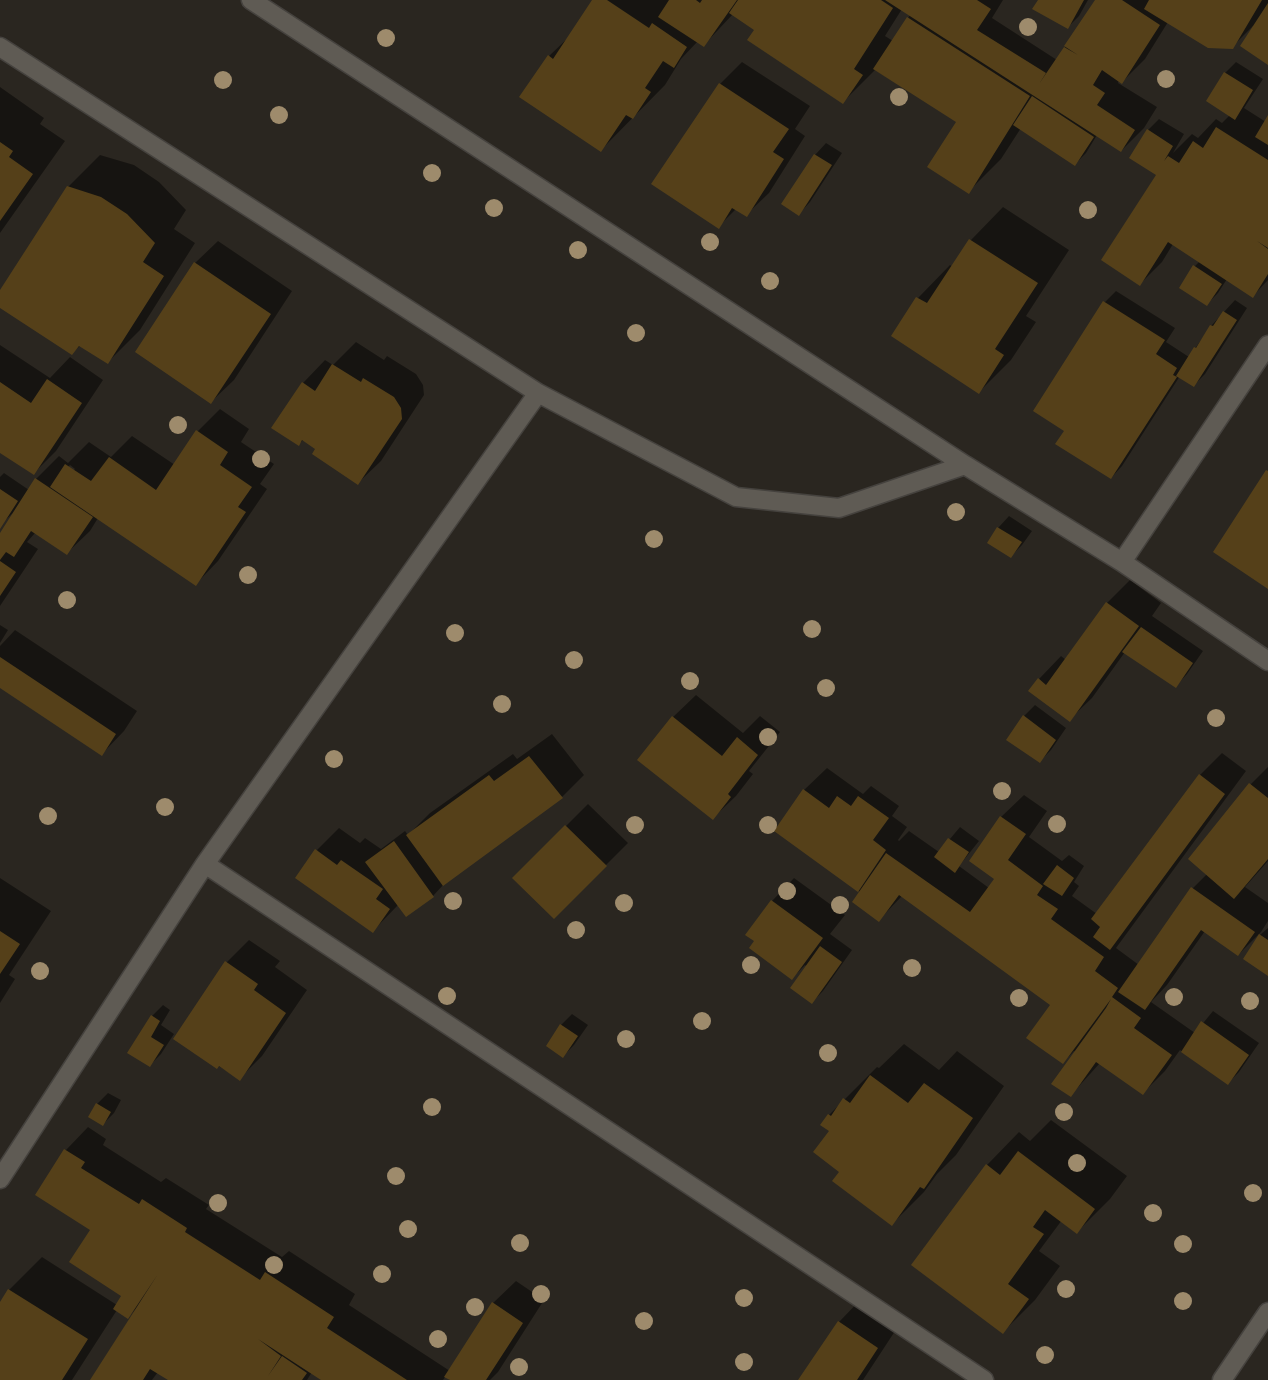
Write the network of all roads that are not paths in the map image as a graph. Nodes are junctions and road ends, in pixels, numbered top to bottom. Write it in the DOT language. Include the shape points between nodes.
graph roads {
  1 [pos="251,0"];
  2 [pos="0,47"];
  3 [pos="1268,345"];
  4 [pos="538,393"];
  5 [pos="965,465"];
  6 [pos="1122,562"];
  7 [pos="1268,661"];
  8 [pos="205,864"];
  9 [pos="0,1179"];
  10 [pos="1268,1312"];
  11 [pos="984,1380"];
  12 [pos="1222,1380"];
  1 -- 5 [label="street"];
  2 -- 4 [label="street"];
  3 -- 6 [label="street"];
  4 -- 5 [label="street" via="736,497 839,508"];
  4 -- 8 [label="street"];
  5 -- 6 [label="street"];
  6 -- 7 [label="street"];
  8 -- 9 [label="street"];
  8 -- 11 [label="street"];
  10 -- 12 [label="street"];
}
